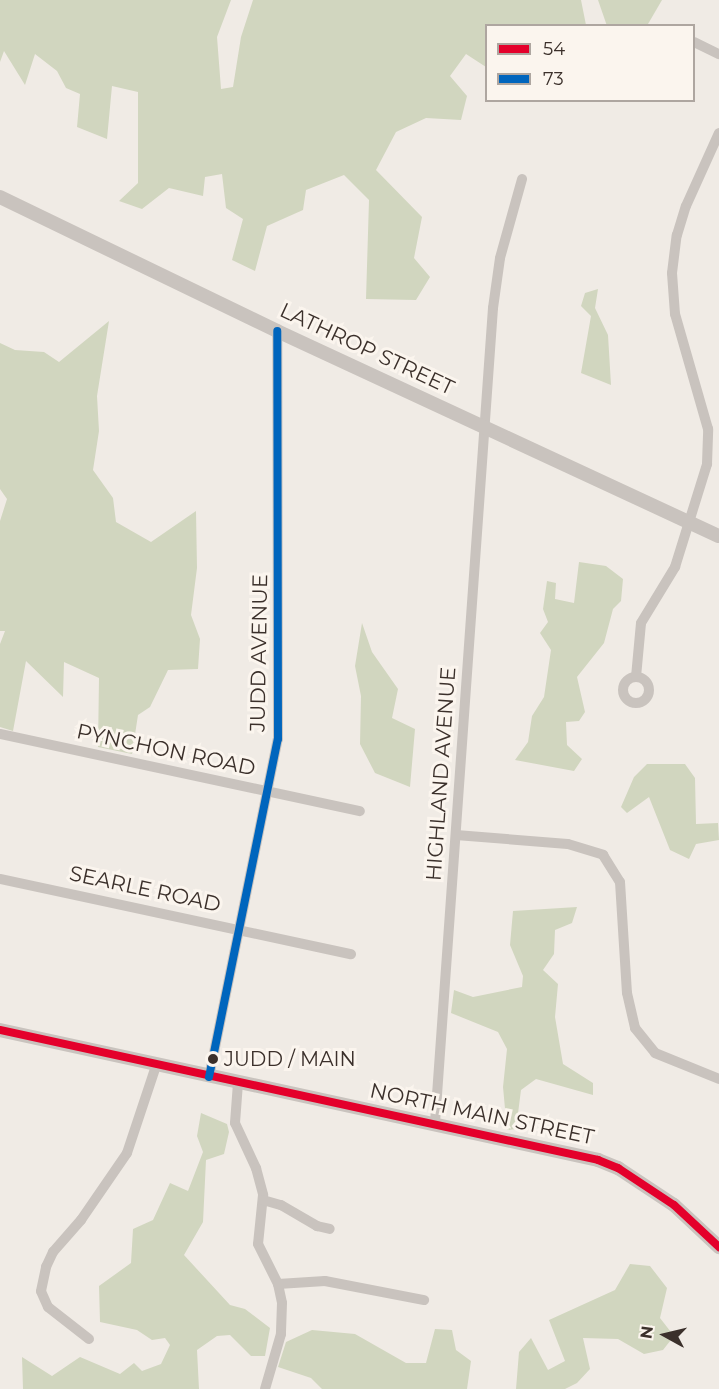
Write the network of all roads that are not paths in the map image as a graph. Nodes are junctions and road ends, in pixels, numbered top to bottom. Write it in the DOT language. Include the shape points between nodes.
graph roads {
  1 [pos="695,43"];
  2 [pos="719,54"];
  3 [pos="719,133"];
  4 [pos="522,179"];
  5 [pos="0,197"];
  6 [pos="277,331"];
  7 [pos="485,428"];
  8 [pos="687,521"];
  9 [pos="719,536"];
  10 [pos="636,677"];
  11 [pos="0,734"];
  12 [pos="269,791"];
  13 [pos="360,811"];
  14 [pos="456,835"];
  15 [pos="0,879"];
  16 [pos="240,929"];
  17 [pos="351,954"];
  18 [pos="0,1030"];
  19 [pos="156,1066"];
  20 [pos="209,1077"];
  21 [pos="719,1079"];
  22 [pos="238,1083"];
  23 [pos="435,1123"];
  24 [pos="263,1200"];
  25 [pos="330,1229"];
  26 [pos="719,1247"];
  27 [pos="278,1284"];
  28 [pos="424,1300"];
  29 [pos="89,1340"];
  30 [pos="265,1389"];
  1 -- 2 [label="street"];
  3 -- 8 [label="street" via="686,206 672,273 675,314 708,429 706,464"];
  4 -- 7 [label="street, HIGHLAND AVENUE" via="496,281"];
  5 -- 6 [label="street, LATHROP STREET"];
  6 -- 7 [label="street, LATHROP STREET"];
  6 -- 12 [label="street, JUDD AVENUE" via="280,702"];
  7 -- 8 [label="street, LATHROP STREET"];
  7 -- 14 [label="street, HIGHLAND AVENUE"];
  8 -- 9 [label="street, LATHROP STREET"];
  8 -- 10 [label="street" via="675,567 640,622"];
  11 -- 12 [label="street, PYNCHON ROAD"];
  12 -- 13 [label="street, PYNCHON ROAD"];
  12 -- 16 [label="street, JUDD AVENUE"];
  14 -- 21 [label="street" via="568,844 603,855 620,882 627,993 635,1028 655,1053"];
  14 -- 23 [label="street, HIGHLAND AVENUE"];
  15 -- 16 [label="street, SEARLE ROAD"];
  16 -- 17 [label="street, SEARLE ROAD"];
  16 -- 20 [label="street, JUDD AVENUE"];
  18 -- 19 [label="street, NORTH MAIN STREET"];
  19 -- 20 [label="street, NORTH MAIN STREET"];
  19 -- 29 [label="street" via="127,1153 46,1267 42,1291 48,1307"];
  20 -- 22 [label="street, NORTH MAIN STREET"];
  22 -- 23 [label="street, NORTH MAIN STREET"];
  22 -- 24 [label="street" via="235,1123 256,1168"];
  23 -- 26 [label="street, NORTH MAIN STREET" via="565,1151 618,1168 674,1205"];
  24 -- 25 [label="street"];
  24 -- 27 [label="street" via="258,1244"];
  27 -- 28 [label="street" via="325,1281"];
  27 -- 30 [label="street" via="282,1324"];
}
